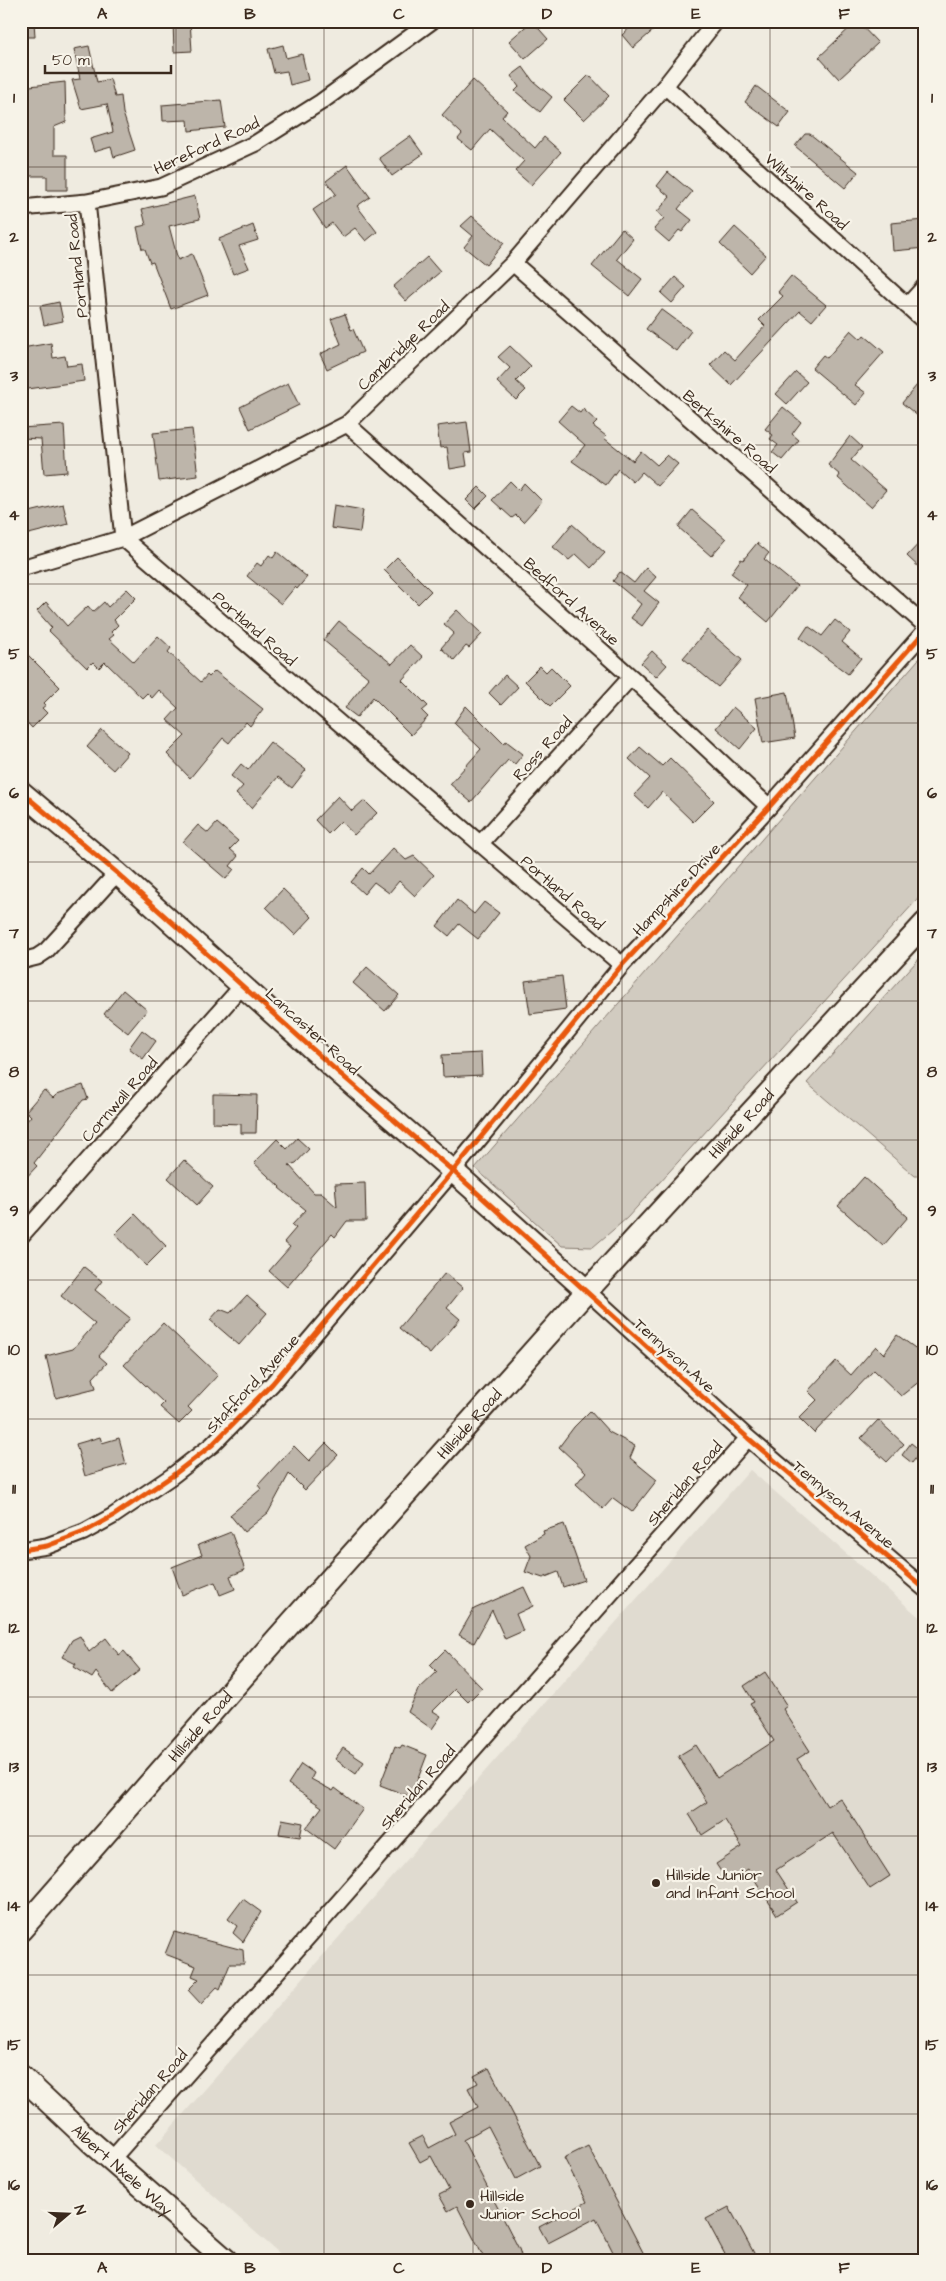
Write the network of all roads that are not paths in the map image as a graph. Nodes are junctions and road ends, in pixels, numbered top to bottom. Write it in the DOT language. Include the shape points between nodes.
graph roads {
  1 [pos="432,21"];
  2 [pos="716,21"];
  3 [pos="665,86"];
  4 [pos="87,202"];
  5 [pos="21,208"];
  6 [pos="513,262"];
  7 [pos="925,286"];
  8 [pos="907,306"];
  9 [pos="925,322"];
  10 [pos="347,424"];
  11 [pos="123,538"];
  12 [pos="21,568"];
  13 [pos="925,625"];
  14 [pos="925,631"];
  15 [pos="631,677"];
  16 [pos="21,792"];
  17 [pos="770,807"];
  18 [pos="480,844"];
  19 [pos="117,873"];
  20 [pos="925,923"];
  21 [pos="21,961"];
  22 [pos="622,965"];
  23 [pos="244,985"];
  24 [pos="453,1171"];
  25 [pos="21,1236"];
  26 [pos="586,1291"];
  27 [pos="748,1438"];
  28 [pos="21,1550"];
  29 [pos="925,1589"];
  30 [pos="21,1930"];
  31 [pos="21,2076"];
  32 [pos="112,2159"];
  33 [pos="226,2260"];
  1 -- 4 [label="street, Hereford Road" via="321,102 256,143 161,187"];
  2 -- 3 [label="street, Cambridge Road"];
  3 -- 6 [label="street, Cambridge Road"];
  3 -- 8 [label="street, Wiltshire Road"];
  4 -- 5 [label="street, Hereford Road"];
  4 -- 11 [label="street, Portland Road"];
  6 -- 10 [label="street, Cambridge Road"];
  6 -- 13 [label="street, Berkshire Road"];
  7 -- 8 [label="street"];
  8 -- 9 [label="street, Wiltshire Road"];
  10 -- 11 [label="street, Cambridge Road"];
  10 -- 15 [label="street, Bedford Avenue"];
  11 -- 12 [label="street, Cambridge Road"];
  11 -- 18 [label="street, Portland Road"];
  14 -- 17 [label="street, Hampshire Drive"];
  15 -- 17 [label="street, Bedford Avenue"];
  15 -- 18 [label="street, Ross Road"];
  16 -- 19 [label="main road, Lancaster Road"];
  17 -- 22 [label="street, Hampshire Drive"];
  18 -- 22 [label="street, Portland Road"];
  19 -- 21 [label="street" via="46,952"];
  19 -- 23 [label="main road, Lancaster Road"];
  20 -- 26 [label="main road, Hillside Road"];
  22 -- 24 [label="street, Hampshire Drive"];
  23 -- 24 [label="main road, Lancaster Road"];
  23 -- 25 [label="street, Cornwall Road"];
  24 -- 26 [label="main road, Lancaster Road"];
  24 -- 28 [label="street, Stafford Avenue" via="272,1384 212,1445 172,1476 84,1532 47,1546"];
  26 -- 27 [label="street, Tennyson Ave"];
  26 -- 30 [label="main road, Hillside Road"];
  27 -- 29 [label="street, Tennyson Avenue"];
  27 -- 32 [label="street, Sheridan Road"];
  31 -- 32 [label="main road, Albert Nxele Way"];
  32 -- 33 [label="main road, Albert Nxele Way"];
}
